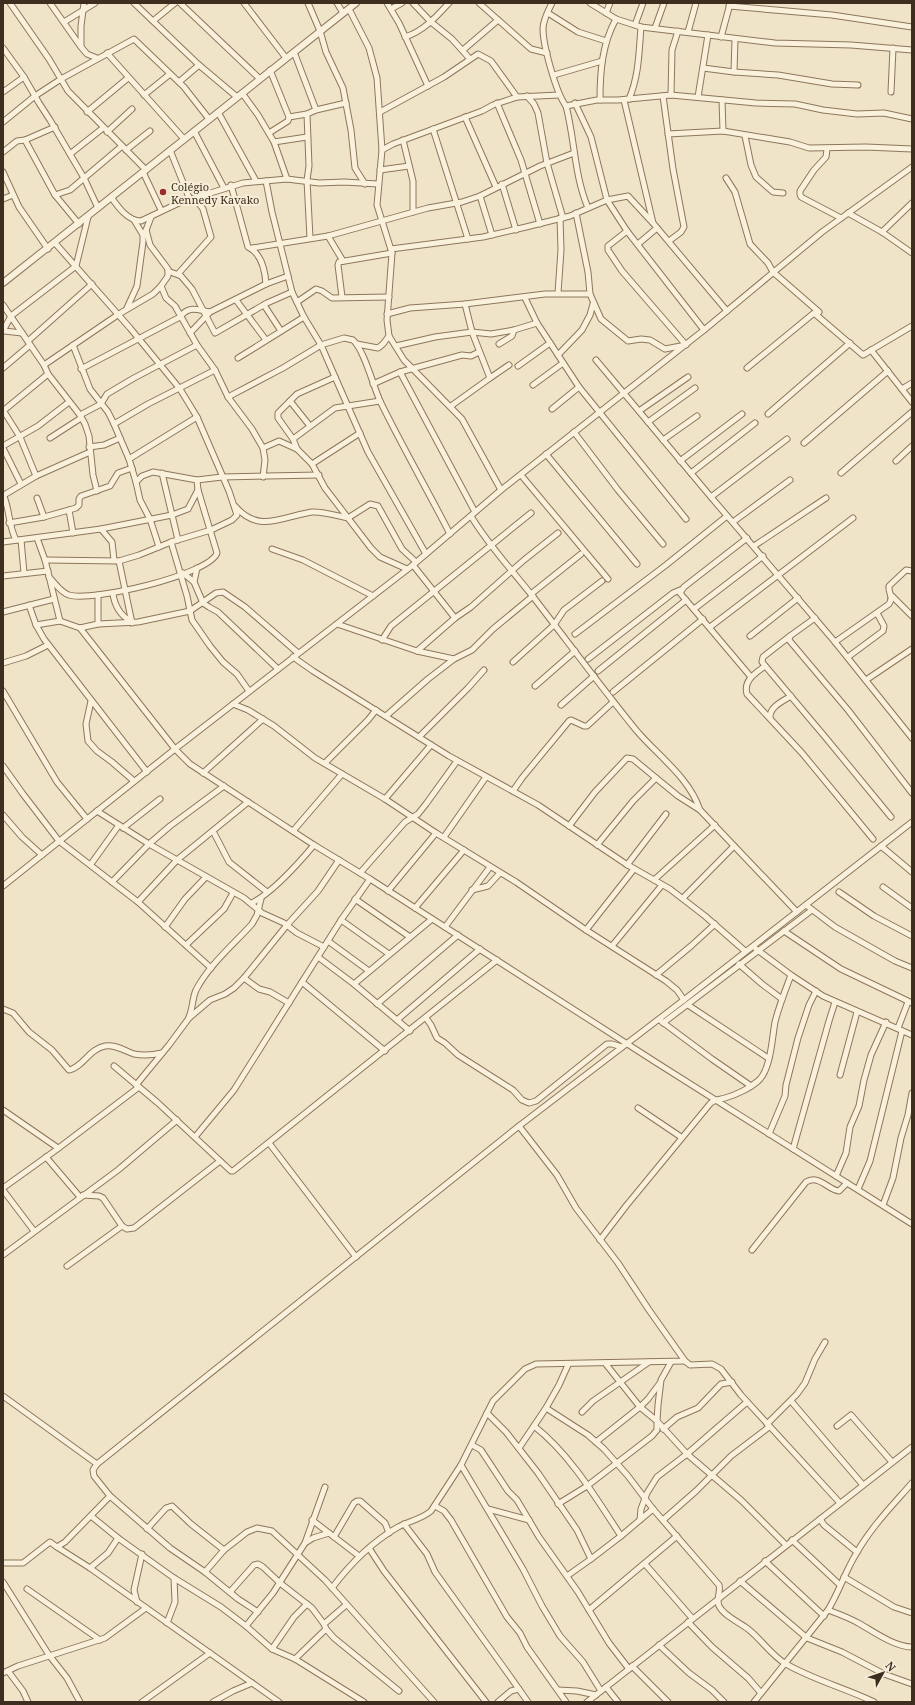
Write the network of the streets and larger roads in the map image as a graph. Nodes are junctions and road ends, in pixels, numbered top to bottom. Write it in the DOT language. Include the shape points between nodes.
graph roads {
  1 [pos="10,3"];
  2 [pos="50,3"];
  3 [pos="84,3"];
  4 [pos="134,3"];
  5 [pos="176,3"];
  6 [pos="180,3"];
  7 [pos="244,3"];
  8 [pos="308,3"];
  9 [pos="337,3"];
  10 [pos="356,3"];
  11 [pos="387,3"];
  12 [pos="402,3"];
  13 [pos="413,3"];
  14 [pos="450,3"];
  15 [pos="479,3"];
  16 [pos="545,3"];
  17 [pos="590,3"];
  18 [pos="610,3"];
  19 [pos="643,3"];
  20 [pos="664,3"];
  21 [pos="696,3"];
  22 [pos="95,4"];
  23 [pos="551,5"];
  24 [pos="730,5"];
  25 [pos="349,9"];
  26 [pos="392,9"];
  27 [pos="84,10"];
  28 [pos="343,13"];
  29 [pos="548,13"];
  30 [pos="606,13"];
  31 [pos="616,19"];
  32 [pos="498,20"];
  33 [pos="153,21"];
  34 [pos="64,22"];
  35 [pos="431,22"];
  36 [pos="638,26"];
  37 [pos="912,27"];
  38 [pos="655,28"];
  39 [pos="320,31"];
  40 [pos="678,31"];
  41 [pos="688,32"];
  42 [pos="708,35"];
  43 [pos="406,37"];
  44 [pos="721,37"];
  45 [pos="735,39"];
  46 [pos="606,41"];
  47 [pos="81,48"];
  48 [pos="893,48"];
  49 [pos="3,49"];
  50 [pos="463,50"];
  51 [pos="912,50"];
  52 [pos="294,52"];
  53 [pos="106,53"];
  54 [pos="548,53"];
  55 [pos="87,54"];
  56 [pos="97,58"];
  57 [pos="286,58"];
  58 [pos="470,59"];
  59 [pos="602,61"];
  60 [pos="87,64"];
  61 [pos="199,65"];
  62 [pos="702,68"];
  63 [pos="270,70"];
  64 [pos="734,72"];
  65 [pos="170,74"];
  66 [pos="554,75"];
  67 [pos="24,77"];
  68 [pos="128,78"];
  69 [pos="61,79"];
  70 [pos="260,79"];
  71 [pos="179,82"];
  72 [pos="858,85"];
  73 [pos="428,86"];
  74 [pos="3,92"];
  75 [pos="891,92"];
  76 [pos="242,93"];
  77 [pos="144,95"];
  78 [pos="559,95"];
  79 [pos="671,95"];
  80 [pos="35,96"];
  81 [pos="527,96"];
  82 [pos="663,96"];
  83 [pos="237,97"];
  84 [pos="517,97"];
  85 [pos="698,97"];
  86 [pos="600,100"];
  87 [pos="627,100"];
  88 [pos="722,100"];
  89 [pos="346,103"];
  90 [pos="497,103"];
  91 [pos="575,103"];
  92 [pos="566,106"];
  93 [pos="132,109"];
  94 [pos="316,110"];
  95 [pos="87,112"];
  96 [pos="218,112"];
  97 [pos="380,112"];
  98 [pos="307,114"];
  99 [pos="289,117"];
  100 [pos="465,117"];
  101 [pos="209,119"];
  102 [pos="912,119"];
  103 [pos="3,122"];
  104 [pos="55,127"];
  105 [pos="433,129"];
  106 [pos="105,130"];
  107 [pos="150,131"];
  108 [pos="194,131"];
  109 [pos="722,131"];
  110 [pos="269,133"];
  111 [pos="668,134"];
  112 [pos="745,136"];
  113 [pos="307,137"];
  114 [pos="184,139"];
  115 [pos="25,140"];
  116 [pos="403,140"];
  117 [pos="274,142"];
  118 [pos="124,148"];
  119 [pos="827,149"];
  120 [pos="912,149"];
  121 [pos="170,150"];
  122 [pos="382,150"];
  123 [pos="3,152"];
  124 [pos="574,153"];
  125 [pos="70,154"];
  126 [pos="547,163"];
  127 [pos="409,166"];
  128 [pos="912,167"];
  129 [pos="380,170"];
  130 [pos="144,171"];
  131 [pos="3,172"];
  132 [pos="525,173"];
  133 [pos="84,178"];
  134 [pos="726,178"];
  135 [pos="287,179"];
  136 [pos="307,180"];
  137 [pos="256,181"];
  138 [pos="266,181"];
  139 [pos="365,184"];
  140 [pos="378,184"];
  141 [pos="502,184"];
  142 [pos="231,185"];
  143 [pos="496,187"];
  144 [pos="224,188"];
  145 [pos="783,192"];
  146 [pos="13,195"];
  147 [pos="55,195"];
  148 [pos="480,196"];
  149 [pos="111,197"];
  150 [pos="193,199"];
  151 [pos="3,200"];
  152 [pos="607,200"];
  153 [pos="912,203"];
  154 [pos="456,204"];
  155 [pos="98,208"];
  156 [pos="588,208"];
  157 [pos="161,210"];
  158 [pos="413,212"];
  159 [pos="848,213"];
  160 [pos="576,214"];
  161 [pos="88,217"];
  162 [pos="150,217"];
  163 [pos="561,218"];
  164 [pos="841,218"];
  165 [pos="134,220"];
  166 [pos="382,220"];
  167 [pos="79,224"];
  168 [pos="540,224"];
  169 [pos="655,225"];
  170 [pos="146,230"];
  171 [pos="516,230"];
  172 [pos="627,231"];
  173 [pos="882,232"];
  174 [pos="143,235"];
  175 [pos="492,235"];
  176 [pos="328,236"];
  177 [pos="310,238"];
  178 [pos="468,239"];
  179 [pos="669,241"];
  180 [pos="55,243"];
  181 [pos="280,244"];
  182 [pos="638,244"];
  183 [pos="252,248"];
  184 [pos="48,249"];
  185 [pos="391,251"];
  186 [pos="912,253"];
  187 [pos="343,261"];
  188 [pos="76,266"];
  189 [pos="168,272"];
  190 [pos="773,272"];
  191 [pos="179,275"];
  192 [pos="288,276"];
  193 [pos="3,283"];
  194 [pos="92,284"];
  195 [pos="266,284"];
  196 [pos="161,286"];
  197 [pos="292,292"];
  198 [pos="558,293"];
  199 [pos="590,294"];
  200 [pos="389,297"];
  201 [pos="342,298"];
  202 [pos="525,298"];
  203 [pos="236,300"];
  204 [pos="297,302"];
  205 [pos="465,304"];
  206 [pos="593,304"];
  207 [pos="3,305"];
  208 [pos="264,305"];
  209 [pos="127,309"];
  210 [pos="727,311"];
  211 [pos="819,312"];
  212 [pos="207,313"];
  213 [pos="119,314"];
  214 [pos="388,314"];
  215 [pos="248,315"];
  216 [pos="11,316"];
  217 [pos="180,317"];
  218 [pos="304,317"];
  219 [pos="537,323"];
  220 [pos="912,326"];
  221 [pos="514,330"];
  222 [pos="704,330"];
  223 [pos="3,331"];
  224 [pos="281,331"];
  225 [pos="472,332"];
  226 [pos="22,333"];
  227 [pos="190,333"];
  228 [pos="390,336"];
  229 [pos="140,339"];
  230 [pos="266,340"];
  231 [pos="29,343"];
  232 [pos="550,343"];
  233 [pos="850,343"];
  234 [pos="357,344"];
  235 [pos="499,344"];
  236 [pos="73,345"];
  237 [pos="197,345"];
  238 [pos="321,345"];
  239 [pos="686,345"];
  240 [pos="396,346"];
  241 [pos="871,350"];
  242 [pos="479,352"];
  243 [pos="558,355"];
  244 [pos="238,358"];
  245 [pos="596,360"];
  246 [pos="160,363"];
  247 [pos="563,363"];
  248 [pos="44,365"];
  249 [pos="509,366"];
  250 [pos="518,366"];
  251 [pos="3,368"];
  252 [pos="747,368"];
  253 [pos="82,369"];
  254 [pos="216,370"];
  255 [pos="414,370"];
  256 [pos="400,372"];
  257 [pos="888,372"];
  258 [pos="48,374"];
  259 [pos="335,377"];
  260 [pos="688,377"];
  261 [pos="490,378"];
  262 [pos="912,382"];
  263 [pos="373,384"];
  264 [pos="534,385"];
  265 [pos="579,387"];
  266 [pos="695,388"];
  267 [pos="180,389"];
  268 [pos="902,389"];
  269 [pos="625,394"];
  270 [pos="228,397"];
  271 [pos="290,401"];
  272 [pos="380,401"];
  273 [pos="69,402"];
  274 [pos="912,402"];
  275 [pos="101,404"];
  276 [pos="451,406"];
  277 [pos="348,407"];
  278 [pos="552,409"];
  279 [pos="3,410"];
  280 [pos="639,411"];
  281 [pos="600,412"];
  282 [pos="912,412"];
  283 [pos="742,414"];
  284 [pos="768,414"];
  285 [pos="80,416"];
  286 [pos="697,416"];
  287 [pos="197,418"];
  288 [pos="648,422"];
  289 [pos="755,423"];
  290 [pos="114,424"];
  291 [pos="310,426"];
  292 [pos="574,432"];
  293 [pos="360,433"];
  294 [pos="20,437"];
  295 [pos="50,438"];
  296 [pos="120,438"];
  297 [pos="293,439"];
  298 [pos="787,439"];
  299 [pos="663,440"];
  300 [pos="804,443"];
  301 [pos="912,446"];
  302 [pos="3,447"];
  303 [pos="264,448"];
  304 [pos="297,448"];
  305 [pos="89,450"];
  306 [pos="546,454"];
  307 [pos="129,459"];
  308 [pos="680,461"];
  309 [pos="896,461"];
  310 [pos="312,464"];
  311 [pos="132,468"];
  312 [pos="162,473"];
  313 [pos="690,473"];
  314 [pos="841,473"];
  315 [pos="134,474"];
  316 [pos="521,474"];
  317 [pos="319,475"];
  318 [pos="36,476"];
  319 [pos="142,476"];
  320 [pos="222,477"];
  321 [pos="263,477"];
  322 [pos="197,480"];
  323 [pos="790,480"];
  324 [pos="136,482"];
  325 [pos="21,484"];
  326 [pos="198,490"];
  327 [pos="501,490"];
  328 [pos="98,491"];
  329 [pos="3,494"];
  330 [pos="711,497"];
  331 [pos="38,498"];
  332 [pos="826,498"];
  333 [pos="234,505"];
  334 [pos="69,510"];
  335 [pos="531,513"];
  336 [pos="473,514"];
  337 [pos="6,515"];
  338 [pos="172,515"];
  339 [pos="728,516"];
  340 [pos="44,517"];
  341 [pos="348,518"];
  342 [pos="853,518"];
  343 [pos="150,519"];
  344 [pos="686,519"];
  345 [pos="733,522"];
  346 [pos="9,523"];
  347 [pos="101,528"];
  348 [pos="211,530"];
  349 [pos="73,533"];
  350 [pos="558,533"];
  351 [pos="450,534"];
  352 [pos="37,538"];
  353 [pos="747,538"];
  354 [pos="18,540"];
  355 [pos="178,540"];
  356 [pos="3,542"];
  357 [pos="171,542"];
  358 [pos="663,544"];
  359 [pos="492,545"];
  360 [pos="754,546"];
  361 [pos="159,547"];
  362 [pos="272,549"];
  363 [pos="426,554"];
  364 [pos="582,554"];
  365 [pos="763,556"];
  366 [pos="116,560"];
  367 [pos="46,561"];
  368 [pos="415,564"];
  369 [pos="637,564"];
  370 [pos="197,568"];
  371 [pos="407,569"];
  372 [pos="912,570"];
  373 [pos="39,572"];
  374 [pos="512,572"];
  375 [pos="24,573"];
  376 [pos="182,573"];
  377 [pos="48,574"];
  378 [pos="778,575"];
  379 [pos="3,576"];
  380 [pos="194,582"];
  381 [pos="680,590"];
  382 [pos="61,591"];
  383 [pos="126,591"];
  384 [pos="434,591"];
  385 [pos="113,593"];
  386 [pos="98,595"];
  387 [pos="532,595"];
  388 [pos="53,596"];
  389 [pos="373,596"];
  390 [pos="892,596"];
  391 [pos="798,598"];
  392 [pos="686,600"];
  393 [pos="204,603"];
  394 [pos="29,605"];
  395 [pos="694,609"];
  396 [pos="3,612"];
  397 [pos="190,612"];
  398 [pos="877,613"];
  399 [pos="912,616"];
  400 [pos="455,618"];
  401 [pos="815,618"];
  402 [pos="703,620"];
  403 [pos="60,621"];
  404 [pos="131,622"];
  405 [pos="98,624"];
  406 [pos="337,624"];
  407 [pos="36,625"];
  408 [pos="554,625"];
  409 [pos="710,627"];
  410 [pos="80,628"];
  411 [pos="574,634"];
  412 [pos="750,636"];
  413 [pos="790,636"];
  414 [pos="382,640"];
  415 [pos="835,642"];
  416 [pos="48,645"];
  417 [pos="912,649"];
  418 [pos="417,651"];
  419 [pos="574,651"];
  420 [pos="298,653"];
  421 [pos="293,657"];
  422 [pos="848,657"];
  423 [pos="454,659"];
  424 [pos="588,659"];
  425 [pos="513,662"];
  426 [pos="3,663"];
  427 [pos="765,666"];
  428 [pos="278,669"];
  429 [pos="484,670"];
  430 [pos="598,671"];
  431 [pos="594,676"];
  432 [pos="751,677"];
  433 [pos="866,680"];
  434 [pos="535,686"];
  435 [pos="3,691"];
  436 [pos="249,691"];
  437 [pos="613,692"];
  438 [pos="243,696"];
  439 [pos="791,696"];
  440 [pos="614,702"];
  441 [pos="233,704"];
  442 [pos="561,705"];
  443 [pos="93,707"];
  444 [pos="248,710"];
  445 [pos="376,710"];
  446 [pos="386,716"];
  447 [pos="770,718"];
  448 [pos="263,719"];
  449 [pos="419,737"];
  450 [pos="912,738"];
  451 [pos="431,745"];
  452 [pos="175,749"];
  453 [pos="457,761"];
  454 [pos="324,763"];
  455 [pos="3,766"];
  456 [pos="147,772"];
  457 [pos="203,773"];
  458 [pos="342,774"];
  459 [pos="486,777"];
  460 [pos="656,778"];
  461 [pos="134,781"];
  462 [pos="224,786"];
  463 [pos="513,791"];
  464 [pos="912,793"];
  465 [pos="160,799"];
  466 [pos="385,799"];
  467 [pos="248,802"];
  468 [pos="700,810"];
  469 [pos="97,812"];
  470 [pos="666,814"];
  471 [pos="3,816"];
  472 [pos="414,817"];
  473 [pos="891,818"];
  474 [pos="87,819"];
  475 [pos="912,822"];
  476 [pos="715,825"];
  477 [pos="121,826"];
  478 [pos="569,826"];
  479 [pos="213,831"];
  480 [pos="293,831"];
  481 [pos="436,833"];
  482 [pos="444,837"];
  483 [pos="873,839"];
  484 [pos="59,841"];
  485 [pos="149,844"];
  486 [pos="314,845"];
  487 [pos="597,845"];
  488 [pos="734,846"];
  489 [pos="881,846"];
  490 [pos="464,850"];
  491 [pos="166,854"];
  492 [pos="42,855"];
  493 [pos="177,860"];
  494 [pos="339,860"];
  495 [pos="90,864"];
  496 [pos="627,865"];
  497 [pos="490,866"];
  498 [pos="634,869"];
  499 [pos="167,871"];
  500 [pos="912,872"];
  501 [pos="360,873"];
  502 [pos="500,873"];
  503 [pos="206,877"];
  504 [pos="370,879"];
  505 [pos="654,880"];
  506 [pos="112,882"];
  507 [pos="662,885"];
  508 [pos="3,886"];
  509 [pos="883,887"];
  510 [pos="472,890"];
  511 [pos="388,891"];
  512 [pos="234,892"];
  513 [pos="267,892"];
  514 [pos="839,892"];
  515 [pos="683,898"];
  516 [pos="261,899"];
  517 [pos="355,899"];
  518 [pos="138,902"];
  519 [pos="252,903"];
  520 [pos="806,904"];
  521 [pos="415,908"];
  522 [pos="912,908"];
  523 [pos="258,909"];
  524 [pos="812,910"];
  525 [pos="797,912"];
  526 [pos="432,919"];
  527 [pos="341,920"];
  528 [pos="715,924"];
  529 [pos="287,925"];
  530 [pos="165,927"];
  531 [pos="445,927"];
  532 [pos="586,930"];
  533 [pos="784,931"];
  534 [pos="458,935"];
  535 [pos="410,936"];
  536 [pos="912,936"];
  537 [pos="328,941"];
  538 [pos="186,946"];
  539 [pos="612,946"];
  540 [pos="752,946"];
  541 [pos="324,948"];
  542 [pos="480,949"];
  543 [pos="745,951"];
  544 [pos="758,951"];
  545 [pos="389,954"];
  546 [pos="318,957"];
  547 [pos="497,960"];
  548 [pos="740,964"];
  549 [pos="211,968"];
  550 [pos="912,968"];
  551 [pos="370,971"];
  552 [pos="656,975"];
  553 [pos="791,975"];
  554 [pos="244,978"];
  555 [pos="302,982"];
  556 [pos="354,984"];
  557 [pos="816,991"];
  558 [pos="782,998"];
  559 [pos="684,1000"];
  560 [pos="835,1002"];
  561 [pos="289,1003"];
  562 [pos="910,1003"];
  563 [pos="377,1004"];
  564 [pos="688,1005"];
  565 [pos="3,1009"];
  566 [pos="858,1012"];
  567 [pos="189,1018"];
  568 [pos="426,1018"];
  569 [pos="658,1019"];
  570 [pos="397,1020"];
  571 [pos="886,1022"];
  572 [pos="663,1023"];
  573 [pos="900,1029"];
  574 [pos="410,1031"];
  575 [pos="912,1035"];
  576 [pos="627,1043"];
  577 [pos="622,1047"];
  578 [pos="384,1051"];
  579 [pos="162,1053"];
  580 [pos="768,1058"];
  581 [pos="114,1066"];
  582 [pos="840,1074"];
  583 [pos="138,1086"];
  584 [pos="751,1086"];
  585 [pos="912,1093"];
  586 [pos="715,1099"];
  587 [pos="638,1108"];
  588 [pos="3,1110"];
  589 [pos="177,1120"];
  590 [pos="519,1126"];
  591 [pos="769,1134"];
  592 [pos="196,1137"];
  593 [pos="682,1137"];
  594 [pos="269,1143"];
  595 [pos="58,1148"];
  596 [pos="793,1149"];
  597 [pos="46,1157"];
  598 [pos="220,1161"];
  599 [pos="836,1176"];
  600 [pos="847,1183"];
  601 [pos="3,1189"];
  602 [pos="858,1189"];
  603 [pos="82,1196"];
  604 [pos="883,1205"];
  605 [pos="912,1224"];
  606 [pos="122,1226"];
  607 [pos="34,1231"];
  608 [pos="600,1240"];
  609 [pos="752,1250"];
  610 [pos="3,1255"];
  611 [pos="356,1257"];
  612 [pos="67,1266"];
  613 [pos="825,1342"];
  614 [pos="685,1361"];
  615 [pos="650,1362"];
  616 [pos="671,1362"];
  617 [pos="605,1363"];
  618 [pos="568,1365"];
  619 [pos="661,1380"];
  620 [pos="732,1382"];
  621 [pos="620,1383"];
  622 [pos="3,1396"];
  623 [pos="791,1401"];
  624 [pos="747,1402"];
  625 [pos="640,1407"];
  626 [pos="546,1408"];
  627 [pos="582,1412"];
  628 [pos="487,1413"];
  629 [pos="657,1421"];
  630 [pos="534,1426"];
  631 [pos="768,1426"];
  632 [pos="837,1426"];
  633 [pos="663,1429"];
  634 [pos="596,1442"];
  635 [pos="472,1445"];
  636 [pos="912,1447"];
  637 [pos="519,1448"];
  638 [pos="687,1454"];
  639 [pos="892,1462"];
  640 [pos="617,1463"];
  641 [pos="97,1464"];
  642 [pos="462,1465"];
  643 [pos="713,1475"];
  644 [pos="912,1483"];
  645 [pos="863,1485"];
  646 [pos="587,1486"];
  647 [pos="325,1487"];
  648 [pos="110,1496"];
  649 [pos="645,1498"];
  650 [pos="840,1503"];
  651 [pos="558,1504"];
  652 [pos="435,1506"];
  653 [pos="488,1509"];
  654 [pos="653,1509"];
  655 [pos="91,1516"];
  656 [pos="820,1519"];
  657 [pos="312,1520"];
  658 [pos="528,1520"];
  659 [pos="640,1520"];
  660 [pos="662,1520"];
  661 [pos="404,1524"];
  662 [pos="147,1528"];
  663 [pos="329,1533"];
  664 [pos="389,1533"];
  665 [pos="621,1536"];
  666 [pos="677,1536"];
  667 [pos="334,1537"];
  668 [pos="118,1538"];
  669 [pos="792,1540"];
  670 [pos="305,1544"];
  671 [pos="786,1545"];
  672 [pos="57,1547"];
  673 [pos="369,1548"];
  674 [pos="224,1550"];
  675 [pos="856,1552"];
  676 [pos="142,1554"];
  677 [pos="298,1555"];
  678 [pos="359,1556"];
  679 [pos="591,1559"];
  680 [pos="765,1561"];
  681 [pos="3,1563"];
  682 [pos="645,1564"];
  683 [pos="90,1568"];
  684 [pos="205,1572"];
  685 [pos="567,1576"];
  686 [pos="844,1577"];
  687 [pos="174,1578"];
  688 [pos="740,1581"];
  689 [pos="3,1582"];
  690 [pos="280,1583"];
  691 [pos="719,1585"];
  692 [pos="840,1586"];
  693 [pos="732,1587"];
  694 [pos="27,1588"];
  695 [pos="332,1588"];
  696 [pos="230,1592"];
  697 [pos="718,1598"];
  698 [pos="137,1602"];
  699 [pos="307,1604"];
  700 [pos="346,1605"];
  701 [pos="146,1608"];
  702 [pos="589,1610"];
  703 [pos="828,1610"];
  704 [pos="258,1612"];
  705 [pos="912,1613"];
  706 [pos="824,1616"];
  707 [pos="690,1620"];
  708 [pos="167,1623"];
  709 [pos="246,1626"];
  710 [pos="325,1626"];
  711 [pos="807,1638"];
  712 [pos="100,1640"];
  713 [pos="659,1645"];
  714 [pos="912,1646"];
  715 [pos="272,1649"];
  716 [pos="210,1653"];
  717 [pos="49,1655"];
  718 [pos="295,1659"];
  719 [pos="786,1664"];
  720 [pos="631,1668"];
  721 [pos="5,1672"];
  722 [pos="252,1683"];
  723 [pos="912,1684"];
  724 [pos="606,1687"];
  725 [pos="519,1689"];
  726 [pos="558,1690"];
  727 [pos="399,1691"];
  728 [pos="599,1693"];
  729 [pos="761,1693"];
  730 [pos="275,1701"];
  731 [pos="28,1702"];
  732 [pos="80,1702"];
  733 [pos="142,1702"];
  734 [pos="213,1702"];
  735 [pos="364,1702"];
  736 [pos="434,1702"];
  737 [pos="486,1702"];
  738 [pos="498,1702"];
  739 [pos="528,1702"];
  740 [pos="566,1702"];
  741 [pos="587,1702"];
  742 [pos="618,1702"];
  743 [pos="668,1702"];
  744 [pos="724,1702"];
  745 [pos="754,1702"];
  746 [pos="874,1702"];
  1 -- 69 [label="street"];
  2 -- 34 [label="street"];
  3 -- 27 [label="street"];
  4 -- 33 [label="street"];
  5 -- 33 [label="street"];
  6 -- 70 [label="street"];
  7 -- 57 [label="street"];
  8 -- 39 [label="street"];
  9 -- 28 [label="street"];
  10 -- 25 [label="street"];
  11 -- 26 [label="street"];
  12 -- 26 [label="street"];
  13 -- 35 [label="street"];
  14 -- 35 [label="street"];
  15 -- 32 [label="street"];
  16 -- 23 [label="street"];
  17 -- 30 [label="street"];
  18 -- 30 [label="street"];
  19 -- 36 [label="street"];
  20 -- 38 [label="street"];
  21 -- 41 [label="street"];
  22 -- 27 [label="street"];
  23 -- 29 [label="street"];
  24 -- 37 [label="street" via="832,15"];
  24 -- 44 [label="street"];
  25 -- 28 [label="street"];
  25 -- 97 [label="street" via="373,57"];
  26 -- 43 [label="street"];
  27 -- 34 [label="street"];
  27 -- 47 [label="street"];
  28 -- 39 [label="street"];
  29 -- 46 [label="street" via="578,32"];
  29 -- 54 [label="street" via="543,29"];
  30 -- 31 [label="street"];
  31 -- 36 [label="street"];
  31 -- 46 [label="street"];
  32 -- 50 [label="street"];
  32 -- 54 [label="street" via="532,48"];
  33 -- 61 [label="street"];
  34 -- 47 [label="street"];
  35 -- 43 [label="street"];
  35 -- 50 [label="street"];
  36 -- 38 [label="street"];
  36 -- 87 [label="street" via="637,72"];
  38 -- 40 [label="street"];
  39 -- 52 [label="street"];
  39 -- 89 [label="street" via="326,52 343,88"];
  40 -- 41 [label="street"];
  40 -- 79 [label="street" via="671,56"];
  41 -- 42 [label="street"];
  42 -- 44 [label="street"];
  42 -- 62 [label="street"];
  43 -- 73 [label="street"];
  44 -- 45 [label="street"];
  45 -- 48 [label="street"];
  45 -- 64 [label="street"];
  46 -- 59 [label="street"];
  47 -- 55 [label="street"];
  48 -- 51 [label="street"];
  48 -- 75 [label="street"];
  49 -- 67 [label="street"];
  50 -- 58 [label="street"];
  52 -- 57 [label="street"];
  52 -- 94 [label="street"];
  53 -- 56 [label="street"];
  53 -- 65 [label="street" via="134,39"];
  53 -- 68 [label="street"];
  54 -- 66 [label="street"];
  55 -- 56 [label="street"];
  55 -- 60 [label="street"];
  56 -- 60 [label="street"];
  57 -- 63 [label="street"];
  58 -- 73 [label="street"];
  58 -- 84 [label="street" via="478,54 491,61"];
  59 -- 66 [label="street"];
  59 -- 86 [label="street"];
  60 -- 69 [label="street"];
  61 -- 71 [label="street"];
  61 -- 83 [label="street"];
  62 -- 64 [label="street"];
  62 -- 85 [label="street"];
  63 -- 70 [label="street"];
  63 -- 99 [label="street"];
  64 -- 72 [label="street"];
  65 -- 71 [label="street"];
  65 -- 77 [label="street"];
  66 -- 78 [label="street"];
  67 -- 74 [label="street"];
  67 -- 80 [label="street"];
  68 -- 77 [label="street"];
  68 -- 95 [label="street"];
  69 -- 80 [label="street"];
  69 -- 95 [label="street"];
  70 -- 76 [label="street"];
  71 -- 101 [label="street"];
  73 -- 97 [label="street"];
  76 -- 83 [label="street"];
  76 -- 110 [label="street"];
  77 -- 114 [label="street"];
  78 -- 81 [label="street"];
  78 -- 92 [label="street"];
  79 -- 82 [label="street"];
  79 -- 85 [label="street"];
  80 -- 103 [label="street"];
  80 -- 104 [label="street"];
  81 -- 84 [label="street"];
  81 -- 126 [label="street" via="538,113"];
  82 -- 87 [label="street"];
  82 -- 111 [label="street"];
  83 -- 96 [label="street"];
  84 -- 90 [label="street"];
  85 -- 88 [label="street"];
  86 -- 87 [label="street"];
  86 -- 91 [label="street"];
  87 -- 169 [label="street"];
  88 -- 102 [label="street" via="795,104 857,114 884,113"];
  88 -- 109 [label="street"];
  89 -- 94 [label="street"];
  89 -- 139 [label="street" via="355,168"];
  90 -- 100 [label="street"];
  90 -- 132 [label="street"];
  91 -- 92 [label="street"];
  91 -- 152 [label="street" via="591,137"];
  92 -- 124 [label="street"];
  93 -- 106 [label="street"];
  94 -- 98 [label="street"];
  95 -- 106 [label="street"];
  96 -- 101 [label="street"];
  96 -- 137 [label="street"];
  97 -- 122 [label="street"];
  98 -- 99 [label="street"];
  98 -- 113 [label="street"];
  99 -- 110 [label="street" via="288,121"];
  100 -- 105 [label="street"];
  100 -- 143 [label="street"];
  101 -- 108 [label="street"];
  104 -- 115 [label="street"];
  104 -- 125 [label="street"];
  105 -- 116 [label="street"];
  105 -- 154 [label="street"];
  106 -- 118 [label="street"];
  106 -- 125 [label="street"];
  107 -- 118 [label="street"];
  108 -- 114 [label="street"];
  108 -- 144 [label="street"];
  109 -- 111 [label="street"];
  109 -- 112 [label="street"];
  110 -- 117 [label="street"];
  111 -- 179 [label="street" via="684,227"];
  112 -- 119 [label="street"];
  112 -- 145 [label="street" via="756,176 772,192"];
  113 -- 117 [label="street"];
  113 -- 136 [label="street"];
  114 -- 121 [label="street"];
  115 -- 123 [label="street" via="16,141"];
  115 -- 147 [label="street"];
  116 -- 122 [label="street"];
  116 -- 127 [label="street"];
  117 -- 135 [label="street"];
  118 -- 130 [label="street"];
  118 -- 133 [label="street"];
  119 -- 120 [label="street"];
  119 -- 164 [label="street" via="826,157 814,170 800,194"];
  121 -- 130 [label="street"];
  121 -- 150 [label="street"];
  122 -- 129 [label="street"];
  124 -- 126 [label="street"];
  124 -- 156 [label="street" via="579,184"];
  125 -- 133 [label="street"];
  126 -- 132 [label="street"];
  126 -- 163 [label="street"];
  127 -- 129 [label="street"];
  127 -- 158 [label="street" via="413,181"];
  128 -- 159 [label="street"];
  129 -- 140 [label="street"];
  130 -- 149 [label="street"];
  130 -- 157 [label="street"];
  131 -- 146 [label="street"];
  132 -- 141 [label="street"];
  132 -- 168 [label="street"];
  133 -- 147 [label="street" via="68,191"];
  133 -- 155 [label="street"];
  134 -- 190 [label="street" via="735,192 750,244 768,262"];
  135 -- 136 [label="street"];
  135 -- 138 [label="street"];
  136 -- 139 [label="street" via="320,183"];
  136 -- 177 [label="street"];
  137 -- 138 [label="street"];
  137 -- 142 [label="street"];
  138 -- 181 [label="street"];
  139 -- 140 [label="street"];
  140 -- 166 [label="street" via="377,204"];
  141 -- 143 [label="street"];
  141 -- 171 [label="street"];
  142 -- 144 [label="street"];
  142 -- 183 [label="street" via="248,247"];
  143 -- 148 [label="street"];
  144 -- 150 [label="street"];
  146 -- 151 [label="street"];
  146 -- 184 [label="street"];
  147 -- 167 [label="street"];
  148 -- 154 [label="street"];
  148 -- 175 [label="street"];
  149 -- 155 [label="street"];
  149 -- 165 [label="street"];
  150 -- 157 [label="street"];
  150 -- 191 [label="street" via="203,209 211,237"];
  152 -- 156 [label="street"];
  152 -- 169 [label="street" via="628,196"];
  152 -- 172 [label="street"];
  153 -- 173 [label="street"];
  154 -- 158 [label="street"];
  154 -- 178 [label="street"];
  155 -- 161 [label="street"];
  156 -- 160 [label="street"];
  157 -- 162 [label="street"];
  158 -- 166 [label="street"];
  159 -- 164 [label="street"];
  159 -- 173 [label="street"];
  160 -- 163 [label="street"];
  160 -- 199 [label="street"];
  161 -- 167 [label="street"];
  161 -- 188 [label="street"];
  162 -- 165 [label="street" via="141,221"];
  162 -- 170 [label="street"];
  163 -- 168 [label="street"];
  163 -- 198 [label="street"];
  164 -- 190 [label="street"];
  165 -- 174 [label="street"];
  166 -- 176 [label="street"];
  166 -- 185 [label="street"];
  167 -- 180 [label="street"];
  168 -- 171 [label="street"];
  169 -- 179 [label="street"];
  169 -- 182 [label="street"];
  170 -- 174 [label="street"];
  170 -- 189 [label="street" via="150,245"];
  171 -- 175 [label="street"];
  172 -- 182 [label="street"];
  172 -- 239 [label="street" via="608,246 608,250 622,271"];
  173 -- 186 [label="street"];
  174 -- 209 [label="street" via="136,286"];
  175 -- 178 [label="street"];
  176 -- 177 [label="street"];
  176 -- 187 [label="street"];
  177 -- 181 [label="street"];
  178 -- 185 [label="street"];
  179 -- 210 [label="street"];
  180 -- 184 [label="street"];
  180 -- 188 [label="street"];
  181 -- 183 [label="street"];
  181 -- 192 [label="street"];
  182 -- 222 [label="street"];
  183 -- 195 [label="street" via="258,254"];
  184 -- 193 [label="street"];
  185 -- 187 [label="street"];
  185 -- 200 [label="street"];
  187 -- 201 [label="street" via="338,263"];
  188 -- 194 [label="street"];
  188 -- 216 [label="street"];
  189 -- 191 [label="street"];
  189 -- 196 [label="street"];
  190 -- 210 [label="street"];
  190 -- 211 [label="street"];
  191 -- 212 [label="street"];
  192 -- 195 [label="street"];
  192 -- 197 [label="street"];
  194 -- 213 [label="street"];
  194 -- 231 [label="street"];
  195 -- 203 [label="street"];
  196 -- 209 [label="street" via="153,294"];
  196 -- 217 [label="street" via="166,298 175,306"];
  197 -- 204 [label="street"];
  197 -- 208 [label="street"];
  198 -- 199 [label="street"];
  198 -- 202 [label="street"];
  199 -- 206 [label="street"];
  200 -- 201 [label="street"];
  200 -- 214 [label="street"];
  201 -- 204 [label="street" via="332,298 316,289"];
  202 -- 205 [label="street"];
  202 -- 219 [label="street"];
  203 -- 212 [label="street"];
  203 -- 215 [label="street"];
  204 -- 218 [label="street"];
  205 -- 214 [label="street" via="410,308"];
  205 -- 225 [label="street"];
  206 -- 239 [label="street" via="603,321 628,341 650,340 665,349"];
  206 -- 243 [label="street" via="582,330"];
  207 -- 216 [label="street"];
  208 -- 215 [label="street"];
  208 -- 224 [label="street"];
  209 -- 213 [label="street"];
  210 -- 222 [label="street"];
  212 -- 215 [label="street" via="215,333"];
  212 -- 217 [label="street" via="193,308"];
  212 -- 227 [label="street"];
  213 -- 229 [label="street"];
  213 -- 236 [label="street"];
  214 -- 228 [label="street" via="386,320"];
  215 -- 230 [label="street"];
  216 -- 223 [label="street"];
  216 -- 226 [label="street"];
  217 -- 227 [label="street"];
  217 -- 229 [label="street"];
  218 -- 224 [label="street"];
  218 -- 238 [label="street"];
  219 -- 221 [label="street"];
  219 -- 232 [label="street"];
  220 -- 241 [label="street"];
  221 -- 225 [label="street" via="491,334"];
  221 -- 235 [label="street" via="512,336"];
  222 -- 239 [label="street"];
  223 -- 226 [label="street"];
  224 -- 230 [label="street"];
  225 -- 240 [label="street"];
  225 -- 242 [label="street"];
  226 -- 231 [label="street"];
  227 -- 237 [label="street"];
  228 -- 234 [label="street" via="378,348"];
  228 -- 240 [label="street"];
  229 -- 246 [label="street"];
  229 -- 253 [label="street"];
  230 -- 244 [label="street"];
  231 -- 248 [label="street"];
  231 -- 251 [label="street"];
  232 -- 243 [label="street"];
  232 -- 250 [label="street"];
  233 -- 241 [label="street" via="864,355"];
  233 -- 252 [label="street" via="814,313"];
  233 -- 284 [label="street"];
  234 -- 238 [label="street" via="344,338"];
  234 -- 263 [label="street"];
  236 -- 248 [label="street"];
  236 -- 253 [label="street"];
  237 -- 246 [label="street"];
  237 -- 254 [label="street"];
  238 -- 259 [label="street"];
  238 -- 270 [label="street"];
  239 -- 269 [label="street"];
  240 -- 255 [label="street"];
  241 -- 257 [label="street"];
  242 -- 255 [label="street"];
  242 -- 261 [label="street"];
  243 -- 247 [label="street"];
  245 -- 269 [label="street"];
  246 -- 267 [label="street"];
  246 -- 275 [label="street" via="107,394"];
  247 -- 264 [label="street"];
  247 -- 265 [label="street"];
  248 -- 258 [label="street"];
  249 -- 261 [label="street"];
  253 -- 275 [label="street" via="90,389"];
  254 -- 267 [label="street"];
  254 -- 270 [label="street"];
  255 -- 256 [label="street"];
  255 -- 276 [label="street"];
  256 -- 263 [label="street"];
  256 -- 336 [label="street" via="432,428"];
  257 -- 268 [label="street"];
  257 -- 300 [label="street"];
  258 -- 273 [label="street"];
  258 -- 279 [label="street"];
  259 -- 271 [label="street" via="297,394"];
  259 -- 277 [label="street"];
  260 -- 280 [label="street"];
  261 -- 276 [label="street"];
  262 -- 268 [label="street"];
  263 -- 272 [label="street"];
  265 -- 278 [label="street"];
  265 -- 281 [label="street"];
  266 -- 288 [label="street"];
  267 -- 287 [label="street"];
  267 -- 290 [label="street"];
  268 -- 274 [label="street"];
  269 -- 280 [label="street"];
  269 -- 281 [label="street"];
  270 -- 303 [label="street"];
  271 -- 291 [label="street"];
  271 -- 297 [label="street" via="277,415"];
  272 -- 277 [label="street"];
  272 -- 351 [label="street"];
  273 -- 285 [label="street"];
  273 -- 294 [label="street"];
  275 -- 285 [label="street"];
  275 -- 290 [label="street"];
  276 -- 327 [label="street" via="462,419"];
  277 -- 291 [label="street" via="335,408"];
  277 -- 293 [label="street"];
  279 -- 294 [label="street"];
  280 -- 288 [label="street"];
  281 -- 292 [label="street"];
  281 -- 344 [label="street"];
  282 -- 314 [label="street"];
  283 -- 308 [label="street"];
  285 -- 295 [label="street"];
  285 -- 305 [label="street" via="89,436"];
  286 -- 299 [label="street"];
  287 -- 307 [label="street"];
  287 -- 320 [label="street"];
  288 -- 299 [label="street"];
  289 -- 313 [label="street"];
  290 -- 296 [label="street"];
  291 -- 297 [label="street"];
  292 -- 306 [label="street"];
  292 -- 358 [label="street"];
  293 -- 310 [label="street"];
  293 -- 363 [label="street" via="368,452"];
  294 -- 302 [label="street"];
  294 -- 318 [label="street"];
  296 -- 305 [label="street"];
  296 -- 307 [label="street"];
  297 -- 304 [label="street"];
  298 -- 330 [label="street"];
  299 -- 308 [label="street"];
  301 -- 309 [label="street"];
  302 -- 325 [label="street"];
  303 -- 304 [label="street" via="279,441"];
  303 -- 321 [label="street"];
  304 -- 310 [label="street"];
  305 -- 318 [label="street"];
  305 -- 328 [label="street"];
  306 -- 316 [label="street"];
  306 -- 369 [label="street"];
  307 -- 311 [label="street"];
  308 -- 313 [label="street"];
  310 -- 317 [label="street"];
  311 -- 315 [label="street"];
  311 -- 328 [label="street" via="118,474 112,485"];
  312 -- 319 [label="street" via="154,472"];
  312 -- 322 [label="street"];
  312 -- 338 [label="street"];
  313 -- 330 [label="street"];
  315 -- 319 [label="street"];
  315 -- 324 [label="street"];
  316 -- 327 [label="street"];
  316 -- 408 [label="street" via="605,580 564,610"];
  317 -- 321 [label="street"];
  317 -- 341 [label="street" via="325,488"];
  318 -- 325 [label="street"];
  319 -- 324 [label="street"];
  320 -- 321 [label="street"];
  320 -- 322 [label="street"];
  320 -- 333 [label="street"];
  322 -- 326 [label="street"];
  323 -- 345 [label="street"];
  324 -- 343 [label="street" via="140,500"];
  325 -- 329 [label="street"];
  326 -- 338 [label="street" via="188,509"];
  326 -- 348 [label="street"];
  327 -- 336 [label="street"];
  328 -- 334 [label="street" via="81,496 79,506"];
  329 -- 337 [label="street"];
  330 -- 339 [label="street"];
  331 -- 340 [label="street"];
  332 -- 360 [label="street"];
  333 -- 341 [label="street" via="242,513 261,522 283,520 314,512"];
  333 -- 348 [label="street" via="235,518"];
  334 -- 340 [label="street"];
  334 -- 349 [label="street"];
  335 -- 359 [label="street"];
  336 -- 351 [label="street"];
  336 -- 359 [label="street"];
  337 -- 346 [label="street"];
  338 -- 343 [label="street"];
  338 -- 355 [label="street"];
  339 -- 345 [label="street"];
  339 -- 411 [label="street"];
  340 -- 346 [label="street"];
  341 -- 368 [label="street" via="370,504 378,506 402,549"];
  341 -- 371 [label="street" via="376,553"];
  342 -- 378 [label="street"];
  343 -- 347 [label="street"];
  343 -- 361 [label="street"];
  345 -- 353 [label="street"];
  346 -- 354 [label="street"];
  347 -- 349 [label="street"];
  347 -- 366 [label="street" via="112,542"];
  348 -- 355 [label="street"];
  348 -- 370 [label="street" via="217,553 209,562"];
  349 -- 352 [label="street"];
  350 -- 374 [label="street"];
  351 -- 363 [label="street"];
  352 -- 354 [label="street"];
  352 -- 367 [label="street"];
  353 -- 360 [label="street"];
  353 -- 381 [label="street"];
  354 -- 356 [label="street"];
  354 -- 375 [label="street"];
  355 -- 357 [label="street"];
  357 -- 361 [label="street"];
  357 -- 376 [label="street"];
  359 -- 374 [label="street"];
  359 -- 384 [label="street"];
  360 -- 365 [label="street"];
  361 -- 366 [label="street"];
  362 -- 389 [label="street" via="303,560"];
  363 -- 368 [label="street"];
  364 -- 387 [label="street"];
  365 -- 378 [label="street"];
  365 -- 395 [label="street"];
  366 -- 367 [label="street"];
  366 -- 383 [label="street"];
  367 -- 373 [label="street"];
  367 -- 377 [label="street"];
  368 -- 371 [label="street"];
  368 -- 384 [label="street"];
  370 -- 376 [label="street"];
  370 -- 380 [label="street"];
  371 -- 389 [label="street"];
  372 -- 390 [label="street" via="906,570 889,586"];
  373 -- 375 [label="street"];
  373 -- 377 [label="street"];
  374 -- 387 [label="street"];
  374 -- 400 [label="street"];
  375 -- 379 [label="street"];
  376 -- 380 [label="street"];
  376 -- 383 [label="street"];
  376 -- 397 [label="street"];
  377 -- 382 [label="street"];
  377 -- 388 [label="street"];
  378 -- 391 [label="street"];
  378 -- 409 [label="street"];
  380 -- 393 [label="street"];
  381 -- 392 [label="street"];
  381 -- 424 [label="street"];
  382 -- 386 [label="street" via="70,595"];
  382 -- 388 [label="street"];
  383 -- 385 [label="street"];
  383 -- 404 [label="street"];
  384 -- 400 [label="street"];
  384 -- 414 [label="street" via="391,626"];
  385 -- 386 [label="street"];
  385 -- 404 [label="street" via="116,606"];
  386 -- 405 [label="street"];
  387 -- 408 [label="street"];
  387 -- 423 [label="street" via="472,650"];
  388 -- 394 [label="street"];
  388 -- 403 [label="street"];
  389 -- 406 [label="street"];
  390 -- 398 [label="street" via="892,601"];
  390 -- 399 [label="street"];
  391 -- 401 [label="street"];
  391 -- 412 [label="street"];
  392 -- 395 [label="street"];
  392 -- 430 [label="street"];
  393 -- 397 [label="street"];
  393 -- 420 [label="street" via="216,593 225,593"];
  393 -- 428 [label="street" via="218,612"];
  394 -- 396 [label="street"];
  394 -- 407 [label="street"];
  395 -- 402 [label="street"];
  397 -- 404 [label="street"];
  397 -- 436 [label="street" via="192,620 210,646"];
  398 -- 415 [label="street"];
  398 -- 422 [label="street" via="884,626 883,631"];
  400 -- 418 [label="street"];
  401 -- 413 [label="street"];
  401 -- 415 [label="street"];
  402 -- 409 [label="street"];
  402 -- 437 [label="street"];
  403 -- 407 [label="street"];
  403 -- 410 [label="street"];
  404 -- 405 [label="street"];
  405 -- 410 [label="street"];
  406 -- 414 [label="street"];
  406 -- 420 [label="street"];
  407 -- 416 [label="street"];
  408 -- 419 [label="street"];
  408 -- 425 [label="street"];
  409 -- 432 [label="street"];
  410 -- 452 [label="street"];
  413 -- 427 [label="street" via="763,657 762,662"];
  413 -- 464 [label="street" via="792,643"];
  414 -- 418 [label="street"];
  415 -- 422 [label="street"];
  416 -- 426 [label="street" via="26,656"];
  416 -- 443 [label="street"];
  417 -- 433 [label="street"];
  418 -- 423 [label="street"];
  419 -- 431 [label="street"];
  419 -- 434 [label="street"];
  420 -- 421 [label="street"];
  421 -- 428 [label="street"];
  421 -- 445 [label="street"];
  422 -- 433 [label="street"];
  423 -- 446 [label="street"];
  427 -- 432 [label="street"];
  427 -- 439 [label="street"];
  428 -- 436 [label="street"];
  429 -- 449 [label="street"];
  431 -- 440 [label="street"];
  431 -- 442 [label="street"];
  432 -- 447 [label="street" via="746,686 747,694"];
  433 -- 450 [label="street"];
  435 -- 474 [label="street" via="53,776"];
  436 -- 438 [label="street"];
  438 -- 441 [label="street"];
  438 -- 444 [label="street"];
  439 -- 447 [label="street" via="770,710"];
  439 -- 473 [label="street"];
  440 -- 463 [label="street" via="587,726 571,720"];
  440 -- 468 [label="street" via="694,794"];
  441 -- 444 [label="street"];
  441 -- 452 [label="street"];
  443 -- 456 [label="street"];
  443 -- 461 [label="street" via="86,724 88,741"];
  444 -- 448 [label="street"];
  445 -- 446 [label="street"];
  445 -- 454 [label="street"];
  446 -- 449 [label="street"];
  447 -- 483 [label="street"];
  448 -- 454 [label="street" via="282,730"];
  448 -- 457 [label="street"];
  449 -- 451 [label="street"];
  451 -- 453 [label="street"];
  451 -- 466 [label="street"];
  452 -- 456 [label="street"];
  452 -- 457 [label="street"];
  453 -- 459 [label="street"];
  453 -- 472 [label="street"];
  454 -- 458 [label="street"];
  455 -- 484 [label="street"];
  456 -- 461 [label="street"];
  457 -- 462 [label="street"];
  458 -- 466 [label="street"];
  458 -- 480 [label="street"];
  459 -- 463 [label="street"];
  459 -- 482 [label="street"];
  460 -- 468 [label="street"];
  460 -- 478 [label="street" via="633,759 626,758"];
  460 -- 487 [label="street" via="632,801"];
  461 -- 469 [label="street"];
  462 -- 467 [label="street"];
  462 -- 485 [label="street"];
  463 -- 478 [label="street"];
  465 -- 477 [label="street"];
  466 -- 472 [label="street"];
  467 -- 479 [label="street"];
  467 -- 480 [label="street"];
  468 -- 476 [label="street"];
  469 -- 474 [label="street"];
  469 -- 477 [label="street"];
  470 -- 496 [label="street"];
  471 -- 492 [label="street"];
  472 -- 481 [label="street"];
  472 -- 501 [label="street" via="405,822"];
  474 -- 484 [label="street"];
  475 -- 489 [label="street"];
  476 -- 488 [label="street"];
  476 -- 505 [label="street"];
  477 -- 485 [label="street"];
  477 -- 495 [label="street"];
  478 -- 487 [label="street"];
  479 -- 493 [label="street"];
  479 -- 513 [label="street" via="229,862"];
  480 -- 486 [label="street"];
  481 -- 482 [label="street"];
  481 -- 511 [label="street"];
  482 -- 490 [label="street"];
  484 -- 492 [label="street"];
  484 -- 495 [label="street"];
  485 -- 491 [label="street"];
  485 -- 506 [label="street"];
  486 -- 494 [label="street"];
  486 -- 513 [label="street" via="296,867"];
  487 -- 496 [label="street"];
  488 -- 515 [label="street"];
  488 -- 525 [label="street"];
  489 -- 500 [label="street"];
  489 -- 520 [label="street"];
  490 -- 497 [label="street"];
  490 -- 521 [label="street"];
  491 -- 493 [label="street"];
  491 -- 499 [label="street"];
  492 -- 508 [label="street"];
  493 -- 499 [label="street"];
  493 -- 503 [label="street"];
  494 -- 501 [label="street"];
  494 -- 529 [label="street" via="318,891"];
  495 -- 506 [label="street"];
  496 -- 498 [label="street"];
  497 -- 502 [label="street"];
  497 -- 510 [label="street"];
  498 -- 505 [label="street"];
  498 -- 532 [label="street"];
  499 -- 518 [label="street"];
  501 -- 504 [label="street"];
  502 -- 510 [label="street" via="488,886"];
  502 -- 532 [label="street"];
  503 -- 512 [label="street"];
  503 -- 530 [label="street" via="182,903"];
  504 -- 511 [label="street"];
  504 -- 517 [label="street"];
  505 -- 507 [label="street"];
  506 -- 518 [label="street"];
  507 -- 515 [label="street"];
  507 -- 539 [label="street"];
  509 -- 522 [label="street"];
  510 -- 531 [label="street"];
  511 -- 521 [label="street"];
  512 -- 519 [label="street"];
  512 -- 538 [label="street" via="224,909"];
  513 -- 516 [label="street"];
  514 -- 536 [label="street" via="874,916"];
  515 -- 528 [label="street"];
  516 -- 519 [label="street"];
  516 -- 523 [label="street"];
  517 -- 527 [label="street"];
  517 -- 535 [label="street"];
  518 -- 530 [label="street"];
  519 -- 523 [label="street"];
  520 -- 524 [label="street"];
  520 -- 525 [label="street"];
  521 -- 526 [label="street"];
  523 -- 529 [label="street"];
  523 -- 549 [label="street" via="252,924"];
  524 -- 533 [label="street"];
  524 -- 550 [label="street" via="853,937"];
  525 -- 540 [label="street"];
  526 -- 531 [label="street"];
  526 -- 535 [label="street"];
  527 -- 537 [label="street"];
  527 -- 545 [label="street"];
  528 -- 543 [label="street"];
  528 -- 552 [label="street"];
  529 -- 541 [label="street"];
  529 -- 554 [label="street"];
  530 -- 538 [label="street"];
  531 -- 534 [label="street"];
  532 -- 539 [label="street"];
  533 -- 544 [label="street"];
  533 -- 562 [label="street" via="841,969"];
  534 -- 542 [label="street"];
  534 -- 563 [label="street"];
  535 -- 545 [label="street"];
  537 -- 541 [label="street"];
  537 -- 551 [label="street"];
  538 -- 549 [label="street"];
  539 -- 552 [label="street"];
  540 -- 543 [label="street"];
  540 -- 544 [label="street"];
  541 -- 546 [label="street"];
  542 -- 547 [label="street"];
  542 -- 570 [label="street"];
  543 -- 559 [label="street"];
  544 -- 548 [label="street"];
  544 -- 553 [label="street"];
  545 -- 551 [label="street"];
  546 -- 555 [label="street"];
  546 -- 556 [label="street"];
  547 -- 568 [label="street"];
  547 -- 576 [label="street"];
  548 -- 558 [label="street"];
  548 -- 564 [label="street"];
  549 -- 567 [label="street" via="194,996"];
  551 -- 556 [label="street"];
  552 -- 559 [label="street" via="673,987"];
  553 -- 557 [label="street"];
  553 -- 558 [label="street"];
  554 -- 561 [label="street"];
  554 -- 567 [label="street" via="234,988 210,1000"];
  555 -- 561 [label="street"];
  555 -- 578 [label="street"];
  556 -- 563 [label="street"];
  557 -- 560 [label="street"];
  557 -- 591 [label="street" via="798,1038 785,1096"];
  558 -- 580 [label="street"];
  559 -- 569 [label="street"];
  560 -- 566 [label="street"];
  560 -- 596 [label="street"];
  561 -- 592 [label="street" via="234,1090"];
  562 -- 573 [label="street"];
  563 -- 570 [label="street"];
  564 -- 572 [label="street"];
  564 -- 580 [label="street"];
  565 -- 579 [label="street" via="13,1013 69,1070 97,1048 105,1046 151,1056"];
  566 -- 571 [label="street"];
  566 -- 582 [label="street"];
  567 -- 579 [label="street"];
  568 -- 574 [label="street"];
  568 -- 577 [label="street" via="436,1038 513,1090 529,1104 607,1044"];
  569 -- 572 [label="street"];
  569 -- 576 [label="street"];
  570 -- 574 [label="street"];
  571 -- 573 [label="street"];
  571 -- 599 [label="street" via="871,1055 859,1106 850,1127 846,1153"];
  572 -- 584 [label="street"];
  573 -- 575 [label="street"];
  573 -- 602 [label="street" via="870,1161"];
  574 -- 578 [label="street"];
  576 -- 577 [label="street"];
  576 -- 586 [label="street"];
  577 -- 590 [label="street"];
  578 -- 594 [label="street"];
  579 -- 583 [label="street"];
  580 -- 584 [label="street" via="762,1077"];
  581 -- 583 [label="street"];
  583 -- 589 [label="street"];
  583 -- 595 [label="street"];
  584 -- 586 [label="street"];
  585 -- 604 [label="street" via="893,1178"];
  586 -- 591 [label="street"];
  586 -- 593 [label="street"];
  587 -- 593 [label="street"];
  588 -- 595 [label="street"];
  589 -- 592 [label="street"];
  589 -- 603 [label="street" via="118,1170"];
  590 -- 608 [label="street" via="557,1175 576,1208"];
  590 -- 611 [label="street"];
  591 -- 596 [label="street"];
  592 -- 598 [label="street"];
  593 -- 608 [label="street"];
  594 -- 598 [label="street" via="233,1171"];
  594 -- 611 [label="street"];
  595 -- 597 [label="street"];
  596 -- 599 [label="street"];
  597 -- 601 [label="street"];
  597 -- 603 [label="street"];
  598 -- 606 [label="street" via="134,1228 127,1229"];
  599 -- 600 [label="street"];
  600 -- 602 [label="street"];
  600 -- 609 [label="street" via="839,1192 821,1182 806,1182"];
  601 -- 607 [label="street"];
  602 -- 604 [label="street"];
  603 -- 606 [label="street" via="103,1198"];
  603 -- 607 [label="street"];
  604 -- 605 [label="street"];
  606 -- 612 [label="street"];
  607 -- 610 [label="street"];
  608 -- 614 [label="street"];
  611 -- 641 [label="street"];
  613 -- 623 [label="street" via="814,1359 805,1383"];
  614 -- 616 [label="street"];
  614 -- 620 [label="street" via="690,1365 716,1365"];
  615 -- 616 [label="street"];
  615 -- 617 [label="street"];
  615 -- 621 [label="street"];
  616 -- 619 [label="street"];
  617 -- 618 [label="street"];
  617 -- 621 [label="street"];
  618 -- 626 [label="street"];
  618 -- 628 [label="street" via="536,1364 528,1367 493,1401"];
  619 -- 625 [label="street"];
  619 -- 629 [label="street"];
  620 -- 624 [label="street"];
  620 -- 633 [label="street" via="721,1384 698,1408 677,1417"];
  621 -- 625 [label="street"];
  621 -- 627 [label="street"];
  622 -- 641 [label="street"];
  623 -- 631 [label="street"];
  623 -- 645 [label="street"];
  624 -- 631 [label="street"];
  624 -- 638 [label="street"];
  625 -- 629 [label="street"];
  625 -- 634 [label="street"];
  626 -- 630 [label="street"];
  626 -- 634 [label="street"];
  628 -- 635 [label="street"];
  628 -- 637 [label="street"];
  629 -- 633 [label="street"];
  629 -- 640 [label="street" via="657,1430 654,1434"];
  630 -- 637 [label="street"];
  630 -- 646 [label="street" via="572,1463"];
  631 -- 643 [label="street" via="731,1456"];
  631 -- 650 [label="street"];
  632 -- 639 [label="street" via="851,1415"];
  633 -- 638 [label="street"];
  634 -- 640 [label="street"];
  635 -- 642 [label="street"];
  635 -- 658 [label="street" via="480,1450"];
  636 -- 639 [label="street"];
  637 -- 651 [label="street"];
  638 -- 643 [label="street"];
  638 -- 649 [label="street" via="657,1477"];
  639 -- 645 [label="street"];
  640 -- 646 [label="street"];
  640 -- 649 [label="street"];
  641 -- 648 [label="street" via="93,1470 94,1476"];
  642 -- 652 [label="street"];
  642 -- 653 [label="street"];
  643 -- 660 [label="street"];
  643 -- 671 [label="street"];
  644 -- 675 [label="street" via="874,1525"];
  645 -- 650 [label="street"];
  646 -- 651 [label="street"];
  646 -- 665 [label="street"];
  647 -- 657 [label="street"];
  648 -- 655 [label="street"];
  648 -- 662 [label="street"];
  649 -- 654 [label="street"];
  649 -- 659 [label="street"];
  650 -- 656 [label="street"];
  651 -- 679 [label="street" via="577,1530"];
  652 -- 661 [label="street" via="425,1516"];
  652 -- 726 [label="street" via="451,1520 507,1617"];
  653 -- 658 [label="street"];
  653 -- 728 [label="street" via="557,1631 583,1662"];
  654 -- 659 [label="street"];
  654 -- 660 [label="street"];
  655 -- 668 [label="street"];
  655 -- 672 [label="street"];
  656 -- 669 [label="street"];
  656 -- 675 [label="street"];
  657 -- 663 [label="street"];
  657 -- 670 [label="street"];
  658 -- 685 [label="street"];
  659 -- 665 [label="street"];
  660 -- 666 [label="street"];
  661 -- 664 [label="street"];
  661 -- 725 [label="street" via="428,1554 435,1572"];
  662 -- 674 [label="street" via="172,1506"];
  662 -- 684 [label="street" via="170,1548"];
  663 -- 667 [label="street"];
  663 -- 670 [label="street" via="313,1538"];
  664 -- 667 [label="street" via="385,1523 357,1501"];
  664 -- 673 [label="street"];
  665 -- 679 [label="street"];
  666 -- 682 [label="street"];
  666 -- 691 [label="street"];
  667 -- 678 [label="street"];
  668 -- 676 [label="street"];
  668 -- 683 [label="street" via="108,1553"];
  669 -- 671 [label="street"];
  669 -- 692 [label="street"];
  670 -- 677 [label="street"];
  671 -- 680 [label="street"];
  672 -- 681 [label="street" via="50,1542 23,1563"];
  672 -- 683 [label="street"];
  673 -- 678 [label="street"];
  673 -- 737 [label="street"];
  674 -- 677 [label="street" via="247,1532 262,1528 276,1533"];
  674 -- 684 [label="street"];
  675 -- 686 [label="street"];
  676 -- 687 [label="street"];
  676 -- 698 [label="street" via="134,1590"];
  677 -- 690 [label="street"];
  677 -- 695 [label="street"];
  678 -- 695 [label="street"];
  679 -- 685 [label="street"];
  680 -- 688 [label="street"];
  680 -- 706 [label="street"];
  682 -- 702 [label="street"];
  682 -- 707 [label="street"];
  683 -- 698 [label="street"];
  684 -- 696 [label="street"];
  685 -- 702 [label="street"];
  686 -- 692 [label="street"];
  686 -- 705 [label="street" via="894,1607"];
  687 -- 708 [label="street" via="175,1602"];
  687 -- 709 [label="street"];
  688 -- 693 [label="street"];
  688 -- 711 [label="street"];
  689 -- 717 [label="street"];
  690 -- 696 [label="street" via="258,1564 254,1565"];
  690 -- 699 [label="street"];
  690 -- 704 [label="street"];
  691 -- 693 [label="street"];
  691 -- 697 [label="street"];
  692 -- 703 [label="street"];
  693 -- 697 [label="street"];
  694 -- 712 [label="street"];
  695 -- 700 [label="street"];
  696 -- 704 [label="street"];
  697 -- 707 [label="street"];
  697 -- 719 [label="street" via="719,1606 725,1613 751,1631"];
  698 -- 701 [label="street"];
  699 -- 710 [label="street"];
  699 -- 715 [label="street" via="294,1617"];
  700 -- 710 [label="street"];
  700 -- 736 [label="street"];
  701 -- 708 [label="street"];
  701 -- 712 [label="street"];
  702 -- 720 [label="street" via="609,1643"];
  703 -- 706 [label="street"];
  703 -- 714 [label="street" via="881,1637"];
  704 -- 709 [label="street"];
  706 -- 711 [label="street"];
  707 -- 713 [label="street"];
  707 -- 729 [label="street" via="712,1648 748,1678"];
  708 -- 716 [label="street"];
  709 -- 715 [label="street"];
  710 -- 718 [label="street"];
  710 -- 727 [label="street" via="334,1638"];
  711 -- 719 [label="street"];
  711 -- 723 [label="street" via="842,1652 884,1674"];
  712 -- 717 [label="street"];
  713 -- 720 [label="street"];
  713 -- 744 [label="street"];
  715 -- 718 [label="street"];
  716 -- 722 [label="street"];
  716 -- 733 [label="street"];
  717 -- 721 [label="street"];
  717 -- 732 [label="street" via="64,1673"];
  718 -- 735 [label="street"];
  719 -- 729 [label="street"];
  719 -- 746 [label="street"];
  720 -- 724 [label="street"];
  720 -- 743 [label="street"];
  721 -- 731 [label="street" via="23,1691"];
  722 -- 730 [label="street"];
  722 -- 734 [label="street" via="233,1690"];
  724 -- 728 [label="street"];
  724 -- 742 [label="street"];
  725 -- 738 [label="street" via="511,1691"];
  725 -- 739 [label="street"];
  726 -- 728 [label="street"];
  726 -- 740 [label="street"];
  728 -- 741 [label="street"];
  729 -- 745 [label="street"];
}
